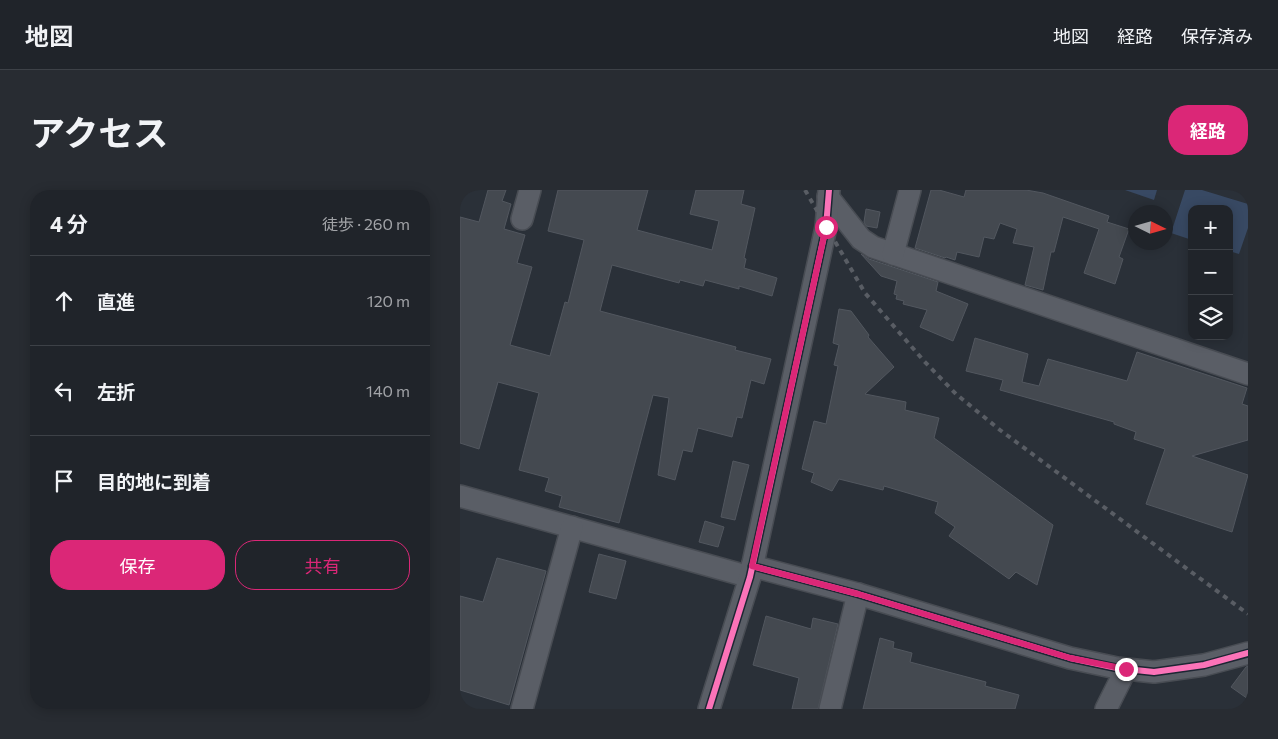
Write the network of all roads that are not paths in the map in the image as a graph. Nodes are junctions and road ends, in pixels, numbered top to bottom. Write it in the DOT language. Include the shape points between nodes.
graph roads {
  1 [pos="530,190"];
  2 [pos="910,190"];
  3 [pos="828,194"];
  4 [pos="522,219"];
  5 [pos="893,254"];
  6 [pos="1248,374"];
  7 [pos="460,496"];
  8 [pos="572,527"];
  9 [pos="751,571"];
  10 [pos="858,594"];
  11 [pos="1248,653"];
  12 [pos="1126,669"];
  13 [pos="522,709"];
  14 [pos="709,709"];
  15 [pos="830,709"];
  16 [pos="1106,709"];
  1 -- 4 [label="street"];
  2 -- 5 [label="street"];
  3 -- 5 [label="street" via="861,239"];
  3 -- 9 [label="street" via="826,227"];
  5 -- 6 [label="street"];
  7 -- 8 [label="street"];
  8 -- 9 [label="street"];
  8 -- 13 [label="street"];
  9 -- 10 [label="street"];
  9 -- 14 [label="street"];
  10 -- 12 [label="street" via="1070,658"];
  10 -- 15 [label="street"];
  11 -- 12 [label="street" via="1204,665 1154,672"];
  12 -- 16 [label="street"];
}
